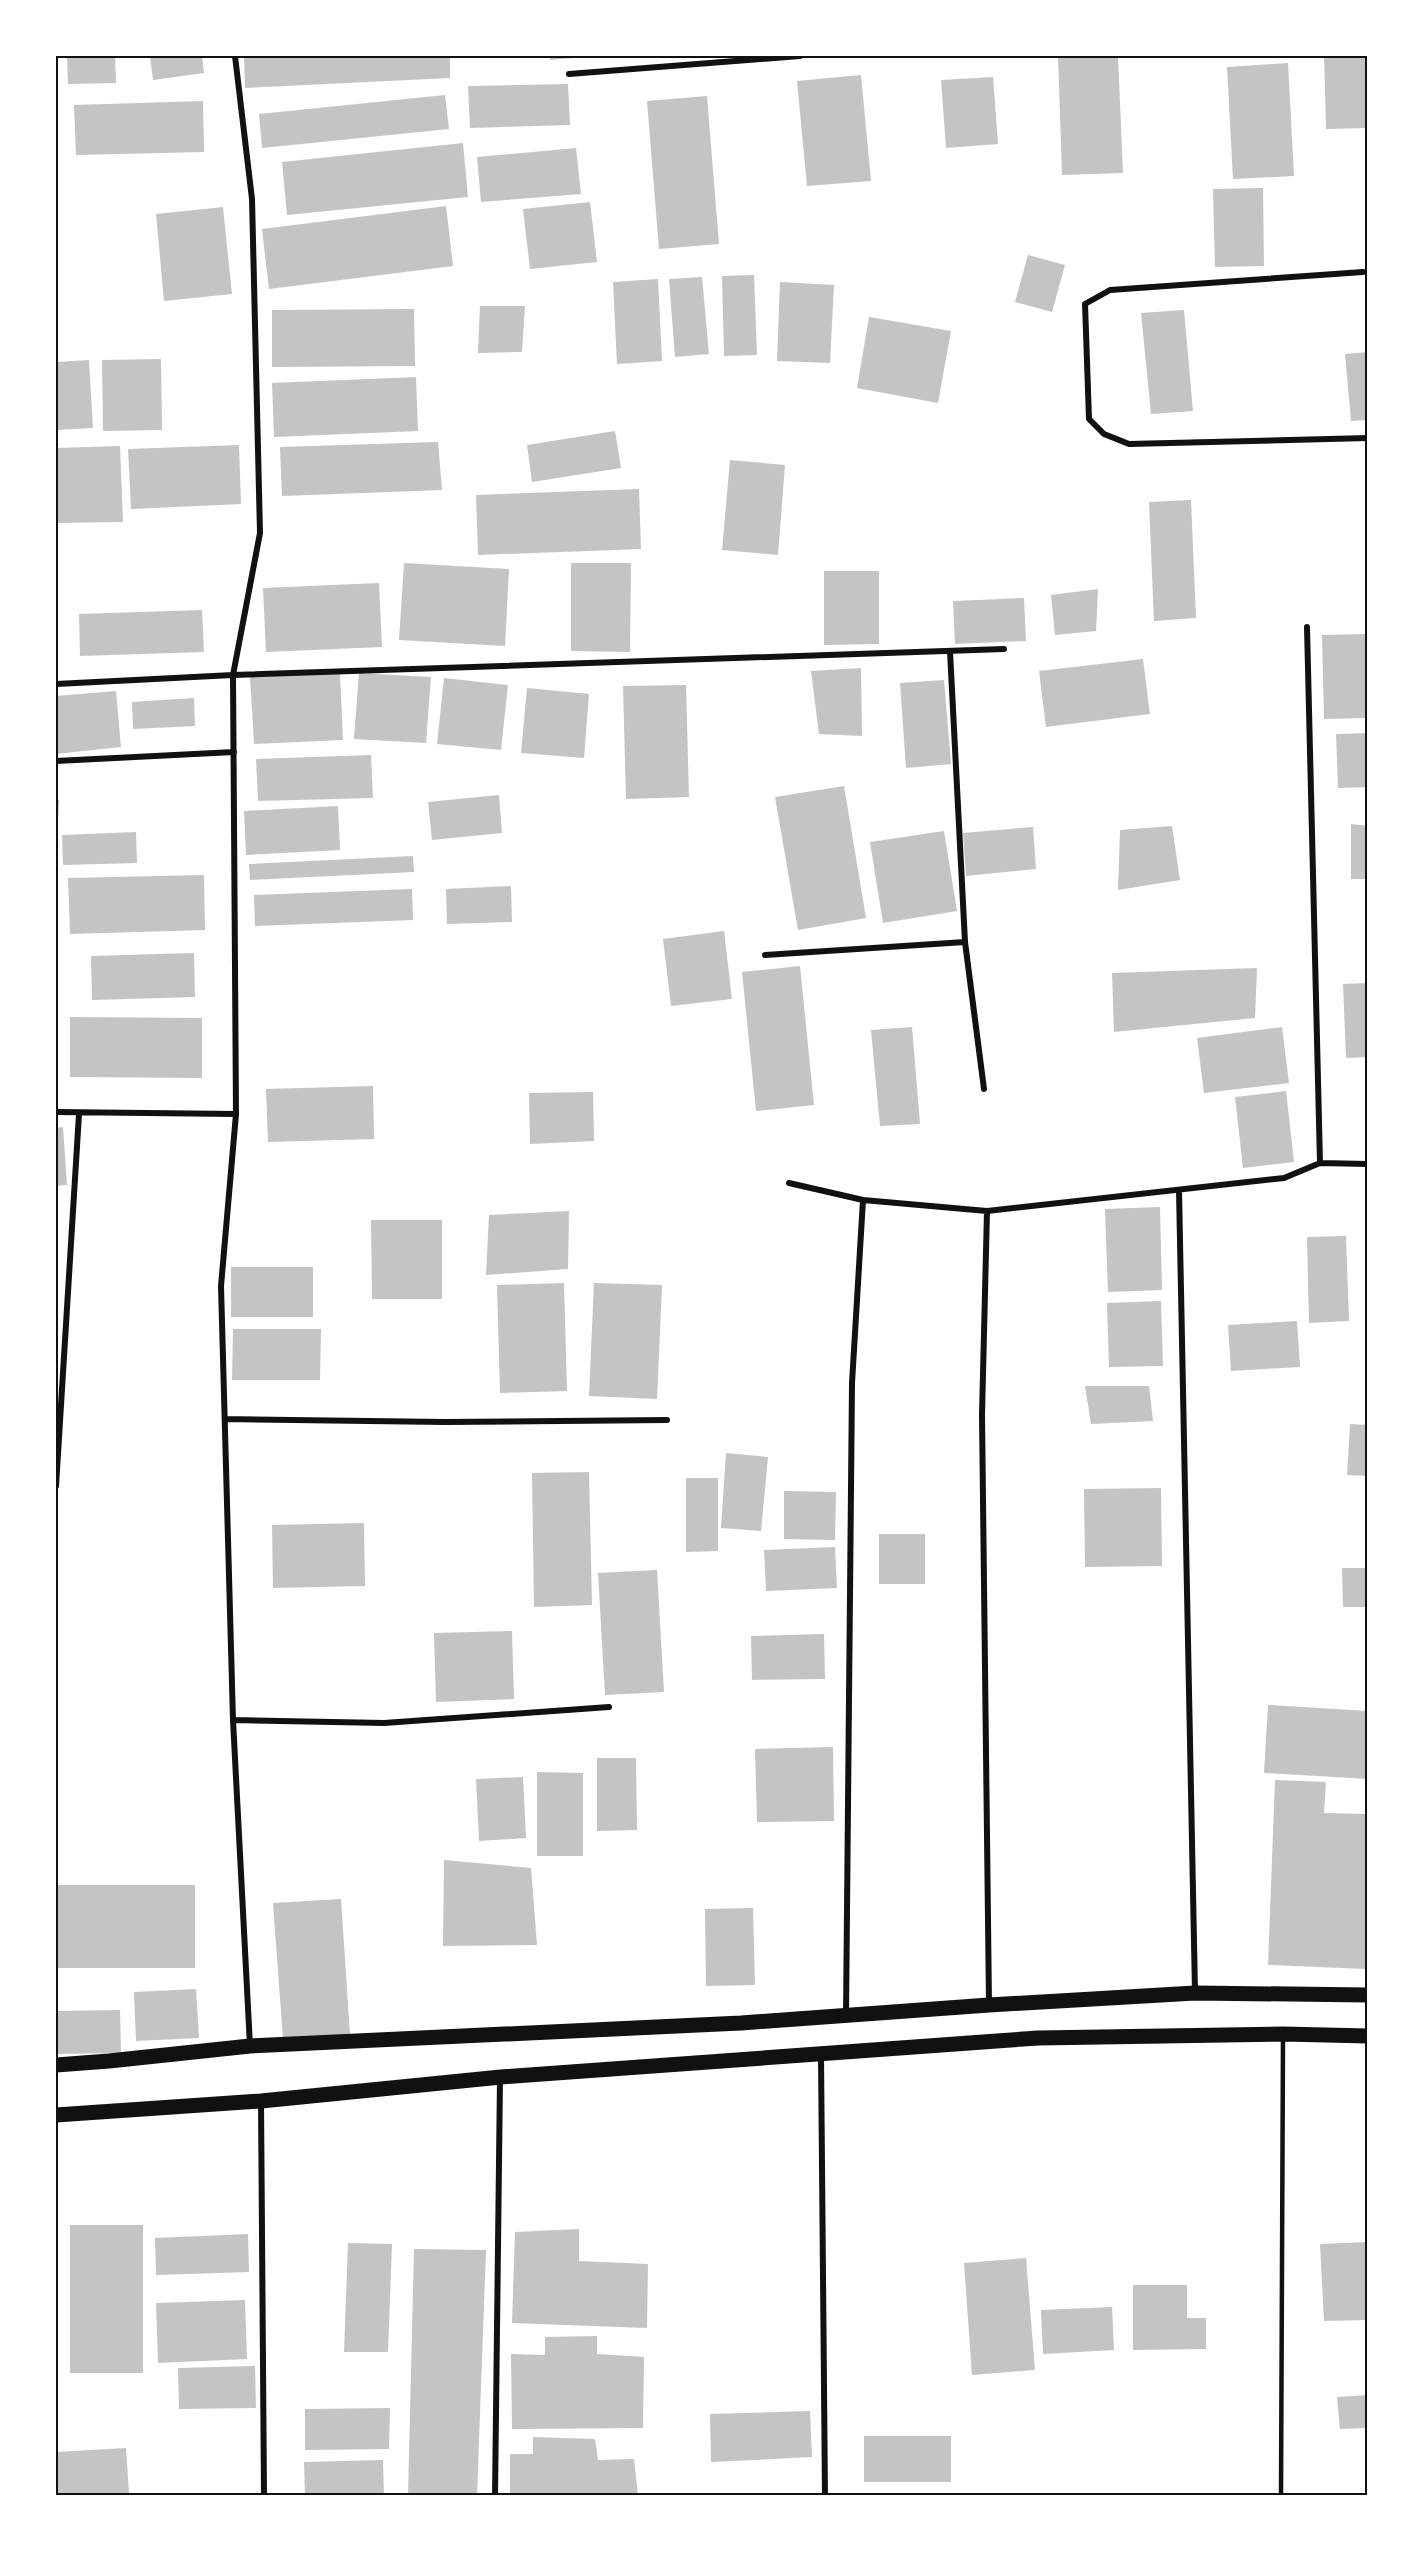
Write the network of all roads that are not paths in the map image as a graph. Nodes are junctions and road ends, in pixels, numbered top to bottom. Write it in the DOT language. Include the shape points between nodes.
graph roads {
  1 [pos="235,56"];
  2 [pos="800,56"];
  3 [pos="569,74"];
  4 [pos="1363,272"];
  5 [pos="1368,438"];
  6 [pos="1307,627"];
  7 [pos="1004,649"];
  8 [pos="950,651"];
  9 [pos="233,675"];
  10 [pos="56,684"];
  11 [pos="234,752"];
  12 [pos="56,761"];
  13 [pos="965,942"];
  14 [pos="765,955"];
  15 [pos="984,1089"];
  16 [pos="56,1112"];
  17 [pos="79,1114"];
  18 [pos="236,1114"];
  19 [pos="1320,1163"];
  20 [pos="1368,1164"];
  21 [pos="789,1183"];
  22 [pos="1179,1190"];
  23 [pos="863,1200"];
  24 [pos="987,1212"];
  25 [pos="58,1402"];
  26 [pos="225,1419"];
  27 [pos="667,1420"];
  28 [pos="56,1486"];
  29 [pos="609,1707"];
  30 [pos="233,1720"];
  31 [pos="1196,1993"];
  32 [pos="1368,1995"];
  33 [pos="989,2005"];
  34 [pos="846,2017"];
  35 [pos="1283,2034"];
  36 [pos="1368,2036"];
  37 [pos="250,2046"];
  38 [pos="821,2054"];
  39 [pos="56,2065"];
  40 [pos="501,2077"];
  41 [pos="261,2101"];
  42 [pos="56,2115"];
  43 [pos="264,2496"];
  44 [pos="495,2496"];
  45 [pos="825,2496"];
  46 [pos="1281,2496"];
  1 -- 9 [label="street" via="252,199 260,533"];
  2 -- 3 [label="street"];
  4 -- 5 [label="street" via="1110,290 1085,304 1089,419 1104,434 1130,444"];
  6 -- 19 [label="street"];
  7 -- 8 [label="street"];
  8 -- 9 [label="street"];
  8 -- 13 [label="street"];
  9 -- 10 [label="street"];
  9 -- 11 [label="street"];
  11 -- 12 [label="street"];
  11 -- 18 [label="street"];
  13 -- 14 [label="street"];
  13 -- 15 [label="street"];
  16 -- 17 [label="street"];
  17 -- 18 [label="street"];
  17 -- 25 [label="street"];
  18 -- 26 [label="street" via="221,1286"];
  19 -- 20 [label="street"];
  19 -- 22 [label="street" via="1284,1178"];
  21 -- 23 [label="street"];
  22 -- 24 [label="street"];
  22 -- 31 [label="street"];
  23 -- 24 [label="street"];
  23 -- 34 [label="street" via="852,1383"];
  24 -- 33 [label="street" via="982,1414"];
  25 -- 28 [label="street"];
  26 -- 27 [label="street"];
  26 -- 30 [label="street"];
  29 -- 30 [label="street" via="384,1723"];
  30 -- 37 [label="street"];
  31 -- 32 [label="main road"];
  31 -- 33 [label="main road"];
  33 -- 34 [label="main road"];
  34 -- 37 [label="main road"];
  35 -- 36 [label="main road"];
  35 -- 38 [label="main road" via="1038,2038"];
  35 -- 46 [label="lane"];
  37 -- 39 [label="main road"];
  38 -- 40 [label="main road"];
  38 -- 45 [label="street"];
  40 -- 41 [label="main road"];
  40 -- 44 [label="street"];
  41 -- 42 [label="main road"];
  41 -- 43 [label="street"];
}
